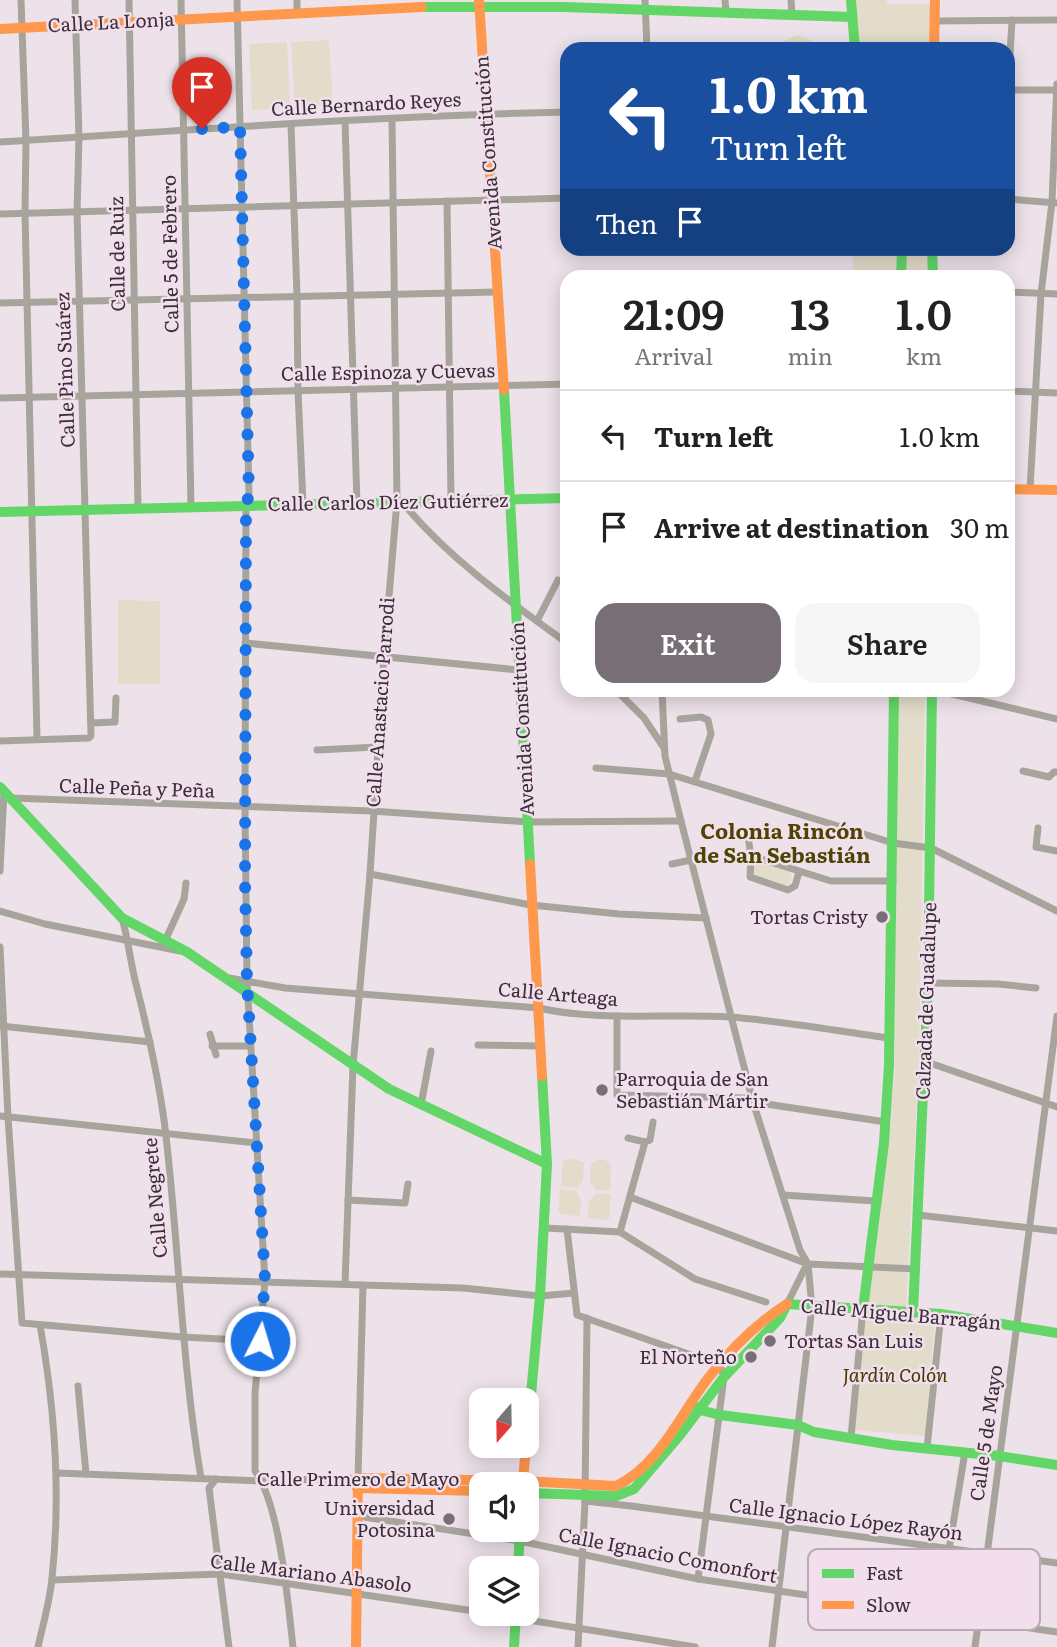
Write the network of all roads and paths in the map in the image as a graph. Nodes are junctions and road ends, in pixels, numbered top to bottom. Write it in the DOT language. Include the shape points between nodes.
graph roads {
  1 [pos="20,0"];
  2 [pos="75,0"];
  3 [pos="128,0"];
  4 [pos="181,0"];
  5 [pos="237,0"];
  6 [pos="297,0"];
  7 [pos="725,0"];
  8 [pos="791,0"];
  9 [pos="851,0"];
  10 [pos="935,0"];
  11 [pos="564,3"];
  12 [pos="358,4"];
  13 [pos="479,4"];
  14 [pos="646,6"];
  15 [pos="297,12"];
  16 [pos="726,12"];
  17 [pos="792,14"];
  18 [pos="238,15"];
  19 [pos="852,17"];
  20 [pos="181,18"];
  21 [pos="1012,20"];
  22 [pos="1057,20"];
  23 [pos="129,21"];
  24 [pos="934,21"];
  25 [pos="75,24"];
  26 [pos="21,28"];
  27 [pos="0,29"];
  28 [pos="647,42"];
  29 [pos="854,42"];
  30 [pos="934,42"];
  31 [pos="1011,42"];
  32 [pos="1057,84"];
  33 [pos="1015,90"];
  34 [pos="1057,90"];
  35 [pos="560,112"];
  36 [pos="486,114"];
  37 [pos="392,119"];
  38 [pos="345,121"];
  39 [pos="291,124"];
  40 [pos="240,127"];
  41 [pos="183,130"];
  42 [pos="130,133"];
  43 [pos="79,138"];
  44 [pos="26,141"];
  45 [pos="0,142"];
  46 [pos="1055,149"];
  47 [pos="560,198"];
  48 [pos="491,200"];
  49 [pos="1015,200"];
  50 [pos="447,201"];
  51 [pos="393,203"];
  52 [pos="1054,203"];
  53 [pos="348,204"];
  54 [pos="294,206"];
  55 [pos="242,207"];
  56 [pos="185,209"];
  57 [pos="132,211"];
  58 [pos="77,212"];
  59 [pos="0,214"];
  60 [pos="25,214"];
  61 [pos="496,292"];
  62 [pos="1015,292"];
  63 [pos="447,293"];
  64 [pos="395,294"];
  65 [pos="1041,294"];
  66 [pos="1057,294"];
  67 [pos="350,295"];
  68 [pos="297,296"];
  69 [pos="244,298"];
  70 [pos="187,299"];
  71 [pos="134,300"];
  72 [pos="79,301"];
  73 [pos="27,302"];
  74 [pos="0,303"];
  75 [pos="560,384"];
  76 [pos="449,386"];
  77 [pos="504,386"];
  78 [pos="397,387"];
  79 [pos="353,388"];
  80 [pos="298,390"];
  81 [pos="247,391"];
  82 [pos="1015,391"];
  83 [pos="1036,392"];
  84 [pos="189,393"];
  85 [pos="1057,393"];
  86 [pos="136,394"];
  87 [pos="82,396"];
  88 [pos="29,397"];
  89 [pos="0,398"];
  90 [pos="1015,489"];
  91 [pos="1030,489"];
  92 [pos="1057,490"];
  93 [pos="560,498"];
  94 [pos="509,499"];
  95 [pos="451,500"];
  96 [pos="357,502"];
  97 [pos="400,502"];
  98 [pos="303,504"];
  99 [pos="246,505"];
  100 [pos="191,507"];
  101 [pos="138,508"];
  102 [pos="85,510"];
  103 [pos="32,511"];
  104 [pos="0,512"];
  105 [pos="558,580"];
  106 [pos="515,606"];
  107 [pos="537,621"];
  108 [pos="560,638"];
  109 [pos="246,643"];
  110 [pos="384,656"];
  111 [pos="519,670"];
  112 [pos="622,697"];
  113 [pos="662,697"];
  114 [pos="894,697"];
  115 [pos="932,697"];
  116 [pos="965,697"];
  117 [pos="116,698"];
  118 [pos="663,708"];
  119 [pos="644,718"];
  120 [pos="680,719"];
  121 [pos="1057,719"];
  122 [pos="91,723"];
  123 [pos="37,739"];
  124 [pos="0,741"];
  125 [pos="377,747"];
  126 [pos="664,748"];
  127 [pos="317,750"];
  128 [pos="596,768"];
  129 [pos="1023,772"];
  130 [pos="1057,772"];
  131 [pos="669,774"];
  132 [pos="695,781"];
  133 [pos="5,792"];
  134 [pos="244,808"];
  135 [pos="372,811"];
  136 [pos="681,821"];
  137 [pos="528,822"];
  138 [pos="1038,828"];
  139 [pos="748,835"];
  140 [pos="893,843"];
  141 [pos="931,848"];
  142 [pos="1057,850"];
  143 [pos="751,859"];
  144 [pos="691,860"];
  145 [pos="672,864"];
  146 [pos="0,871"];
  147 [pos="799,872"];
  148 [pos="370,874"];
  149 [pos="891,881"];
  150 [pos="186,883"];
  151 [pos="531,905"];
  152 [pos="0,911"];
  153 [pos="1057,911"];
  154 [pos="122,918"];
  155 [pos="706,918"];
  156 [pos="165,941"];
  157 [pos="129,942"];
  158 [pos="0,947"];
  159 [pos="187,952"];
  160 [pos="224,977"];
  161 [pos="247,982"];
  162 [pos="928,983"];
  163 [pos="1036,988"];
  164 [pos="359,993"];
  165 [pos="248,995"];
  166 [pos="539,1008"];
  167 [pos="617,1016"];
  168 [pos="1057,1016"];
  169 [pos="730,1017"];
  170 [pos="2,1026"];
  171 [pos="210,1034"];
  172 [pos="889,1038"];
  173 [pos="150,1042"];
  174 [pos="478,1045"];
  175 [pos="212,1046"];
  176 [pos="250,1046"];
  177 [pos="541,1046"];
  178 [pos="431,1051"];
  179 [pos="216,1055"];
  180 [pos="924,1061"];
  181 [pos="353,1066"];
  182 [pos="753,1102"];
  183 [pos="1046,1103"];
  184 [pos="421,1105"];
  185 [pos="1057,1107"];
  186 [pos="4,1117"];
  187 [pos="653,1122"];
  188 [pos="886,1122"];
  189 [pos="166,1134"];
  190 [pos="628,1139"];
  191 [pos="645,1142"];
  192 [pos="257,1143"];
  193 [pos="547,1164"];
  194 [pos="408,1184"];
  195 [pos="783,1195"];
  196 [pos="630,1196"];
  197 [pos="348,1199"];
  198 [pos="875,1201"];
  199 [pos="918,1214"];
  200 [pos="545,1228"];
  201 [pos="1028,1228"];
  202 [pos="567,1229"];
  203 [pos="1057,1231"];
  204 [pos="620,1233"];
  205 [pos="808,1264"];
  206 [pos="865,1267"];
  207 [pos="916,1269"];
  208 [pos="18,1273"];
  209 [pos="0,1274"];
  210 [pos="179,1279"];
  211 [pos="265,1280"];
  212 [pos="345,1284"];
  213 [pos="363,1285"];
  214 [pos="574,1293"];
  215 [pos="540,1296"];
  216 [pos="766,1302"];
  217 [pos="787,1304"];
  218 [pos="812,1307"];
  219 [pos="863,1309"];
  220 [pos="914,1313"];
  221 [pos="941,1314"];
  222 [pos="587,1318"];
  223 [pos="40,1325"];
  224 [pos="1017,1325"];
  225 [pos="1057,1333"];
  226 [pos="182,1337"];
  227 [pos="260,1341"];
  228 [pos="720,1365"];
  229 [pos="724,1377"];
  230 [pos="78,1386"];
  231 [pos="532,1388"];
  232 [pos="696,1407"];
  233 [pos="720,1415"];
  234 [pos="798,1424"];
  235 [pos="851,1437"];
  236 [pos="927,1448"];
  237 [pos="965,1452"];
  238 [pos="999,1456"];
  239 [pos="1057,1465"];
  240 [pos="57,1472"];
  241 [pos="86,1474"];
  242 [pos="201,1478"];
  243 [pos="216,1479"];
  244 [pos="262,1480"];
  245 [pos="358,1483"];
  246 [pos="469,1483"];
  247 [pos="539,1486"];
  248 [pos="627,1488"];
  249 [pos="469,1490"];
  250 [pos="539,1493"];
  251 [pos="585,1494"];
  252 [pos="631,1506"];
  253 [pos="357,1516"];
  254 [pos="706,1517"];
  255 [pos="786,1526"];
  256 [pos="469,1533"];
  257 [pos="524,1542"];
  258 [pos="950,1549"];
  259 [pos="987,1549"];
  260 [pos="582,1556"];
  261 [pos="221,1574"];
  262 [pos="698,1579"];
  263 [pos="52,1580"];
  264 [pos="285,1582"];
  265 [pos="779,1592"];
  266 [pos="357,1593"];
  267 [pos="808,1596"];
  268 [pos="469,1610"];
  269 [pos="539,1619"];
  270 [pos="515,1626"];
  271 [pos="579,1627"];
  272 [pos="38,1647"];
  273 [pos="229,1647"];
  274 [pos="293,1647"];
  275 [pos="356,1647"];
  276 [pos="514,1647"];
  277 [pos="578,1647"];
  278 [pos="695,1647"];
  279 [pos="772,1647"];
  1 -- 26 [label="street"];
  2 -- 25 [label="street, Calle Pino Suárez"];
  3 -- 23 [label="street, Calle de Ruiz"];
  4 -- 20 [label="street, Calle 5 de Febrero"];
  5 -- 18 [label="street"];
  6 -- 15 [label="street"];
  7 -- 16 [label="street"];
  8 -- 17 [label="street"];
  9 -- 19 [label="main road"];
  10 -- 24 [label="main road"];
  11 -- 13 [label="main road, Calle La Lonja"];
  11 -- 14 [label="main road, Calle La Lonja"];
  12 -- 13 [label="main road, Calle La Lonja"];
  12 -- 15 [label="main road, Calle La Lonja"];
  13 -- 36 [label="main road, Avenida Constitución"];
  14 -- 16 [label="main road, Calle La Lonja"];
  14 -- 28 [label="street"];
  15 -- 18 [label="main road, Calle La Lonja"];
  16 -- 17 [label="main road, Calle La Lonja"];
  17 -- 19 [label="main road, Calle La Lonja"];
  18 -- 20 [label="main road, Calle La Lonja"];
  18 -- 40 [label="street"];
  19 -- 29 [label="main road"];
  20 -- 23 [label="main road, Calle La Lonja"];
  20 -- 41 [label="street, Calle 5 de Febrero"];
  21 -- 22 [label="street"];
  21 -- 24 [label="street"];
  21 -- 31 [label="street"];
  23 -- 25 [label="main road, Calle La Lonja"];
  23 -- 42 [label="street, Calle de Ruiz"];
  24 -- 30 [label="main road"];
  25 -- 26 [label="main road, Calle La Lonja"];
  25 -- 43 [label="street, Calle Pino Suárez"];
  26 -- 27 [label="main road, Calle La Lonja"];
  26 -- 44 [label="street"];
  32 -- 34 [label="street"];
  33 -- 34 [label="street"];
  34 -- 46 [label="street"];
  35 -- 36 [label="street, Calle Bernardo Reyes"];
  36 -- 37 [label="street, Calle Bernardo Reyes"];
  36 -- 48 [label="main road, Avenida Constitución"];
  37 -- 38 [label="street, Calle Bernardo Reyes"];
  37 -- 51 [label="street, Calle Anastacio Parrodi"];
  38 -- 39 [label="street, Calle Bernardo Reyes"];
  38 -- 53 [label="street"];
  39 -- 40 [label="street, Calle Bernardo Reyes"];
  39 -- 54 [label="street"];
  40 -- 41 [label="street, Calle Bernardo Reyes"];
  40 -- 55 [label="street"];
  41 -- 42 [label="street, Calle Bernardo Reyes"];
  41 -- 56 [label="street, Calle 5 de Febrero"];
  42 -- 43 [label="street, Calle Bernardo Reyes"];
  42 -- 57 [label="street, Calle de Ruiz"];
  43 -- 44 [label="street, Calle Bernardo Reyes"];
  43 -- 58 [label="street, Calle Pino Suárez"];
  44 -- 45 [label="street, Calle Bernardo Reyes"];
  44 -- 60 [label="street"];
  46 -- 52 [label="street"];
  47 -- 48 [label="street"];
  48 -- 50 [label="street"];
  48 -- 61 [label="main road, Avenida Constitución"];
  49 -- 52 [label="street"];
  50 -- 51 [label="street"];
  50 -- 63 [label="street"];
  51 -- 53 [label="street"];
  51 -- 64 [label="street, Calle Anastacio Parrodi"];
  52 -- 65 [label="street"];
  53 -- 54 [label="street"];
  53 -- 67 [label="street"];
  54 -- 55 [label="street"];
  54 -- 68 [label="street"];
  55 -- 56 [label="street"];
  55 -- 69 [label="street"];
  56 -- 57 [label="street"];
  56 -- 70 [label="street, Calle 5 de Febrero"];
  57 -- 58 [label="street"];
  57 -- 71 [label="street, Calle de Ruiz"];
  58 -- 60 [label="street"];
  58 -- 72 [label="street, Calle Pino Suárez"];
  59 -- 60 [label="street"];
  60 -- 73 [label="street"];
  61 -- 63 [label="street"];
  61 -- 77 [label="main road, Avenida Constitución"];
  62 -- 65 [label="street"];
  63 -- 64 [label="street"];
  63 -- 76 [label="street"];
  64 -- 67 [label="street"];
  64 -- 78 [label="street, Calle Anastacio Parrodi"];
  65 -- 66 [label="street"];
  65 -- 83 [label="street"];
  67 -- 68 [label="street"];
  67 -- 79 [label="street"];
  68 -- 69 [label="street"];
  68 -- 80 [label="street"];
  69 -- 70 [label="street"];
  69 -- 81 [label="street"];
  70 -- 71 [label="street"];
  70 -- 84 [label="street, Calle 5 de Febrero"];
  71 -- 72 [label="street"];
  71 -- 86 [label="street, Calle de Ruiz"];
  72 -- 73 [label="street"];
  72 -- 87 [label="street, Calle Pino Suárez"];
  73 -- 74 [label="street"];
  73 -- 88 [label="street"];
  75 -- 77 [label="street, Calle Espinoza y Cuevas"];
  76 -- 77 [label="street, Calle Espinoza y Cuevas"];
  76 -- 78 [label="street, Calle Espinoza y Cuevas"];
  76 -- 95 [label="street"];
  77 -- 94 [label="main road, Avenida Constitución"];
  78 -- 79 [label="street, Calle Espinoza y Cuevas"];
  78 -- 97 [label="street, Calle Anastacio Parrodi"];
  79 -- 80 [label="street, Calle Espinoza y Cuevas"];
  79 -- 96 [label="street"];
  80 -- 81 [label="street, Calle Espinoza y Cuevas"];
  80 -- 98 [label="street"];
  81 -- 84 [label="street, Calle Espinoza y Cuevas"];
  81 -- 99 [label="street"];
  82 -- 83 [label="street"];
  83 -- 85 [label="street"];
  83 -- 91 [label="street"];
  84 -- 86 [label="street, Calle Espinoza y Cuevas"];
  84 -- 100 [label="street, Calle 5 de Febrero"];
  86 -- 87 [label="street, Calle Espinoza y Cuevas"];
  86 -- 101 [label="street, Calle de Ruiz"];
  87 -- 88 [label="street, Calle Espinoza y Cuevas"];
  87 -- 102 [label="street, Calle Pino Suárez"];
  88 -- 89 [label="street, Calle Espinoza y Cuevas"];
  88 -- 103 [label="street"];
  90 -- 91 [label="main road"];
  91 -- 92 [label="main road"];
  93 -- 94 [label="main road, Calle Carlos Díez Gutiérrez"];
  94 -- 95 [label="main road, Calle Carlos Díez Gutiérrez"];
  94 -- 106 [label="main road, Avenida Constitución"];
  95 -- 97 [label="main road, Calle Carlos Díez Gutiérrez"];
  96 -- 97 [label="main road, Calle Carlos Díez Gutiérrez"];
  96 -- 98 [label="main road, Calle Carlos Díez Gutiérrez"];
  97 -- 106 [label="street"];
  97 -- 110 [label="street, Calle Anastacio Parrodi"];
  98 -- 99 [label="main road, Calle Carlos Díez Gutiérrez"];
  99 -- 100 [label="main road, Calle Carlos Díez Gutiérrez"];
  99 -- 109 [label="street"];
  100 -- 101 [label="main road, Calle Carlos Díez Gutiérrez"];
  101 -- 102 [label="main road, Calle Carlos Díez Gutiérrez"];
  102 -- 103 [label="main road, Calle Carlos Díez Gutiérrez"];
  102 -- 122 [label="street, Calle Pino Suárez"];
  103 -- 104 [label="main road, Calle Carlos Díez Gutiérrez"];
  103 -- 123 [label="street"];
  105 -- 107 [label="street"];
  106 -- 107 [label="street"];
  106 -- 111 [label="main road, Avenida Constitución"];
  107 -- 108 [label="street"];
  109 -- 110 [label="street"];
  109 -- 134 [label="street"];
  110 -- 111 [label="street"];
  110 -- 125 [label="street, Calle Anastacio Parrodi"];
  111 -- 137 [label="main road, Avenida Constitución"];
  112 -- 119 [label="street"];
  113 -- 118 [label="street"];
  114 -- 140 [label="main road, Calzada de Guadalupe"];
  115 -- 141 [label="main road, Calzada de Guadalupe"];
  116 -- 121 [label="street"];
  117 -- 122 [label="street" via="115,722"];
  118 -- 119 [label="street" via="656,720"];
  118 -- 126 [label="street"];
  119 -- 126 [label="street"];
  120 -- 132 [label="street" via="708,720 711,734"];
  122 -- 123 [label="street, Calle Pino Suárez" via="89,738"];
  123 -- 124 [label="street"];
  125 -- 127 [label="street"];
  125 -- 135 [label="street, Calle Anastacio Parrodi"];
  126 -- 131 [label="street"];
  128 -- 131 [label="street"];
  129 -- 130 [label="street" via="1049,777"];
  131 -- 132 [label="street"];
  131 -- 136 [label="street"];
  132 -- 140 [label="street"];
  133 -- 134 [label="street, Calle Peña y Peña"];
  133 -- 146 [label="street"];
  133 -- 154 [label="main road"];
  134 -- 135 [label="street, Calle Peña y Peña"];
  134 -- 161 [label="street"];
  135 -- 137 [label="street, Calle Peña y Peña"];
  135 -- 148 [label="street, Calle Anastacio Parrodi"];
  136 -- 137 [label="street, Calle Peña y Peña"];
  136 -- 144 [label="street"];
  137 -- 151 [label="main road, Avenida Constitución"];
  138 -- 142 [label="street" via="1036,847"];
  139 -- 143 [label="street"];
  140 -- 141 [label="street"];
  140 -- 149 [label="main road, Calzada de Guadalupe"];
  141 -- 153 [label="street"];
  141 -- 162 [label="main road, Calzada de Guadalupe"];
  143 -- 147 [label="street"];
  143 -- 147 [label="street" via="750,877 788,890"];
  144 -- 145 [label="street"];
  144 -- 155 [label="street"];
  147 -- 149 [label="street" via="831,881"];
  148 -- 151 [label="street"];
  148 -- 164 [label="street, Calle Anastacio Parrodi"];
  149 -- 172 [label="main road, Calzada de Guadalupe"];
  150 -- 156 [label="street" via="184,899"];
  151 -- 155 [label="street"];
  151 -- 166 [label="main road, Avenida Constitución"];
  152 -- 157 [label="street"];
  154 -- 156 [label="main road"];
  154 -- 157 [label="street, Calle Negrete"];
  155 -- 169 [label="street"];
  156 -- 159 [label="main road"];
  157 -- 159 [label="street"];
  157 -- 173 [label="street, Calle Negrete"];
  158 -- 170 [label="street"];
  159 -- 160 [label="main road"];
  160 -- 161 [label="street, Calle Arteaga"];
  160 -- 165 [label="main road"];
  161 -- 164 [label="street, Calle Arteaga"];
  161 -- 165 [label="street"];
  162 -- 163 [label="street"];
  162 -- 180 [label="main road, Calzada de Guadalupe"];
  164 -- 166 [label="street, Calle Arteaga"];
  164 -- 181 [label="street, Calle Anastacio Parrodi"];
  165 -- 176 [label="street"];
  165 -- 181 [label="main road"];
  166 -- 167 [label="street, Calle Arteaga"];
  166 -- 177 [label="main road, Avenida Constitución"];
  167 -- 169 [label="street, Calle Arteaga"];
  167 -- 182 [label="street" via="617,1095 744,1098"];
  168 -- 183 [label="street, Calle 5 de Mayo"];
  169 -- 172 [label="street, Calle Arteaga"];
  169 -- 182 [label="street"];
  170 -- 173 [label="street"];
  170 -- 186 [label="street"];
  171 -- 175 [label="street"];
  172 -- 188 [label="main road, Calzada de Guadalupe"];
  173 -- 189 [label="street, Calle Negrete"];
  174 -- 177 [label="street"];
  175 -- 176 [label="street"];
  175 -- 179 [label="street"];
  176 -- 192 [label="street"];
  177 -- 193 [label="main road, Avenida Constitución"];
  178 -- 184 [label="street"];
  180 -- 183 [label="street"];
  180 -- 199 [label="main road, Calzada de Guadalupe"];
  181 -- 184 [label="main road"];
  181 -- 197 [label="street, Calle Anastacio Parrodi"];
  182 -- 188 [label="street"];
  182 -- 195 [label="street"];
  183 -- 185 [label="street"];
  183 -- 201 [label="street, Calle 5 de Mayo"];
  184 -- 193 [label="main road"];
  186 -- 189 [label="street"];
  186 -- 208 [label="street"];
  187 -- 191 [label="street" via="650,1139"];
  188 -- 198 [label="main road, Calzada de Guadalupe"];
  189 -- 192 [label="street"];
  189 -- 210 [label="street, Calle Negrete"];
  190 -- 191 [label="street"];
  191 -- 196 [label="street"];
  192 -- 211 [label="street"];
  193 -- 200 [label="main road, Avenida Constitución"];
  194 -- 197 [label="street" via="405,1203"];
  195 -- 198 [label="street"];
  195 -- 205 [label="street"];
  196 -- 204 [label="street"];
  196 -- 205 [label="street"];
  197 -- 212 [label="street, Calle Anastacio Parrodi"];
  198 -- 206 [label="main road, Calzada de Guadalupe"];
  199 -- 201 [label="street"];
  199 -- 207 [label="main road, Calzada de Guadalupe"];
  200 -- 202 [label="street"];
  200 -- 215 [label="main road, Avenida Constitución"];
  201 -- 203 [label="street"];
  201 -- 224 [label="street, Calle 5 de Mayo"];
  202 -- 204 [label="street"];
  202 -- 214 [label="street"];
  204 -- 216 [label="street" via="695,1279"];
  205 -- 206 [label="street"];
  205 -- 217 [label="street"];
  205 -- 218 [label="street"];
  206 -- 207 [label="street"];
  206 -- 219 [label="main road, Calzada de Guadalupe"];
  207 -- 220 [label="main road, Calzada de Guadalupe"];
  208 -- 209 [label="street"];
  208 -- 210 [label="street"];
  208 -- 223 [label="street" via="22,1323"];
  210 -- 211 [label="street"];
  210 -- 226 [label="street, Calle Negrete"];
  211 -- 212 [label="street"];
  211 -- 227 [label="street"];
  212 -- 213 [label="street"];
  213 -- 215 [label="street"];
  213 -- 245 [label="street"];
  214 -- 215 [label="street"];
  214 -- 222 [label="street" via="577,1315"];
  215 -- 231 [label="main road, Avenida Constitución"];
  217 -- 218 [label="main road, Calle Miguel Barragán"];
  217 -- 228 [label="main road"];
  217 -- 229 [label="main road" via="780,1318"];
  218 -- 219 [label="main road, Calle Miguel Barragán"];
  218 -- 234 [label="street"];
  219 -- 220 [label="main road, Calle Miguel Barragán"];
  219 -- 235 [label="street"];
  220 -- 221 [label="main road, Calle Miguel Barragán"];
  221 -- 224 [label="main road, Calle Miguel Barragán"];
  221 -- 236 [label="street"];
  222 -- 228 [label="street"];
  222 -- 251 [label="street"];
  223 -- 226 [label="street"];
  223 -- 240 [label="street"];
  224 -- 225 [label="main road, Calle Miguel Barragán"];
  224 -- 238 [label="street, Calle 5 de Mayo"];
  226 -- 227 [label="street"];
  226 -- 242 [label="street, Calle Negrete"];
  227 -- 244 [label="street" via="254,1394 255,1471"];
  228 -- 229 [label="street"];
  228 -- 232 [label="main road"];
  229 -- 232 [label="main road"];
  229 -- 233 [label="street"];
  230 -- 241 [label="street"];
  232 -- 233 [label="main road"];
  232 -- 248 [label="main road"];
  233 -- 234 [label="main road"];
  233 -- 254 [label="street"];
  234 -- 235 [label="main road" via="814,1432"];
  234 -- 255 [label="street"];
  235 -- 236 [label="main road"];
  236 -- 237 [label="main road"];
  237 -- 238 [label="main road"];
  237 -- 258 [label="street"];
  238 -- 239 [label="main road"];
  238 -- 259 [label="street, Calle 5 de Mayo"];
  240 -- 241 [label="street, Calle Primero de Mayo"];
  240 -- 263 [label="street"];
  241 -- 242 [label="street, Calle Primero de Mayo"];
  242 -- 243 [label="street, Calle Primero de Mayo"];
  243 -- 244 [label="street, Calle Primero de Mayo"];
  243 -- 261 [label="street" via="209,1489"];
  244 -- 245 [label="street, Calle Primero de Mayo"];
  244 -- 264 [label="street"];
  245 -- 246 [label="main road, Calle Primero de Mayo"];
  245 -- 249 [label="main road, Calle Primero de Mayo"];
  245 -- 253 [label="main road"];
  247 -- 251 [label="main road, Calle Primero de Mayo"];
  248 -- 251 [label="main road, Calle Primero de Mayo"];
  248 -- 252 [label="street"];
  250 -- 251 [label="main road, Calle Primero de Mayo"];
  251 -- 252 [label="street, Calle Ignacio López Rayón"];
  251 -- 260 [label="street"];
  252 -- 254 [label="street, Calle Ignacio López Rayón"];
  253 -- 256 [label="street, Calle Ignacio Comonfort"];
  253 -- 266 [label="main road"];
  254 -- 255 [label="street, Calle Ignacio López Rayón"];
  254 -- 262 [label="street"];
  255 -- 258 [label="street, Calle Ignacio López Rayón"];
  255 -- 265 [label="street"];
  257 -- 260 [label="street, Calle Ignacio Comonfort"];
  260 -- 262 [label="street, Calle Ignacio Comonfort"];
  260 -- 271 [label="street"];
  261 -- 263 [label="street, Calle Mariano Abasolo"];
  261 -- 264 [label="street, Calle Mariano Abasolo"];
  261 -- 273 [label="street"];
  262 -- 265 [label="street, Calle Ignacio Comonfort"];
  263 -- 272 [label="street"];
  264 -- 266 [label="street, Calle Mariano Abasolo"];
  264 -- 274 [label="street"];
  265 -- 267 [label="street, Calle Ignacio Comonfort"];
  265 -- 279 [label="street"];
  266 -- 268 [label="street, Calle Mariano Abasolo"];
  266 -- 275 [label="main road"];
  269 -- 271 [label="street"];
  270 -- 276 [label="main road"];
  271 -- 277 [label="street"];
  271 -- 278 [label="street"];
}
